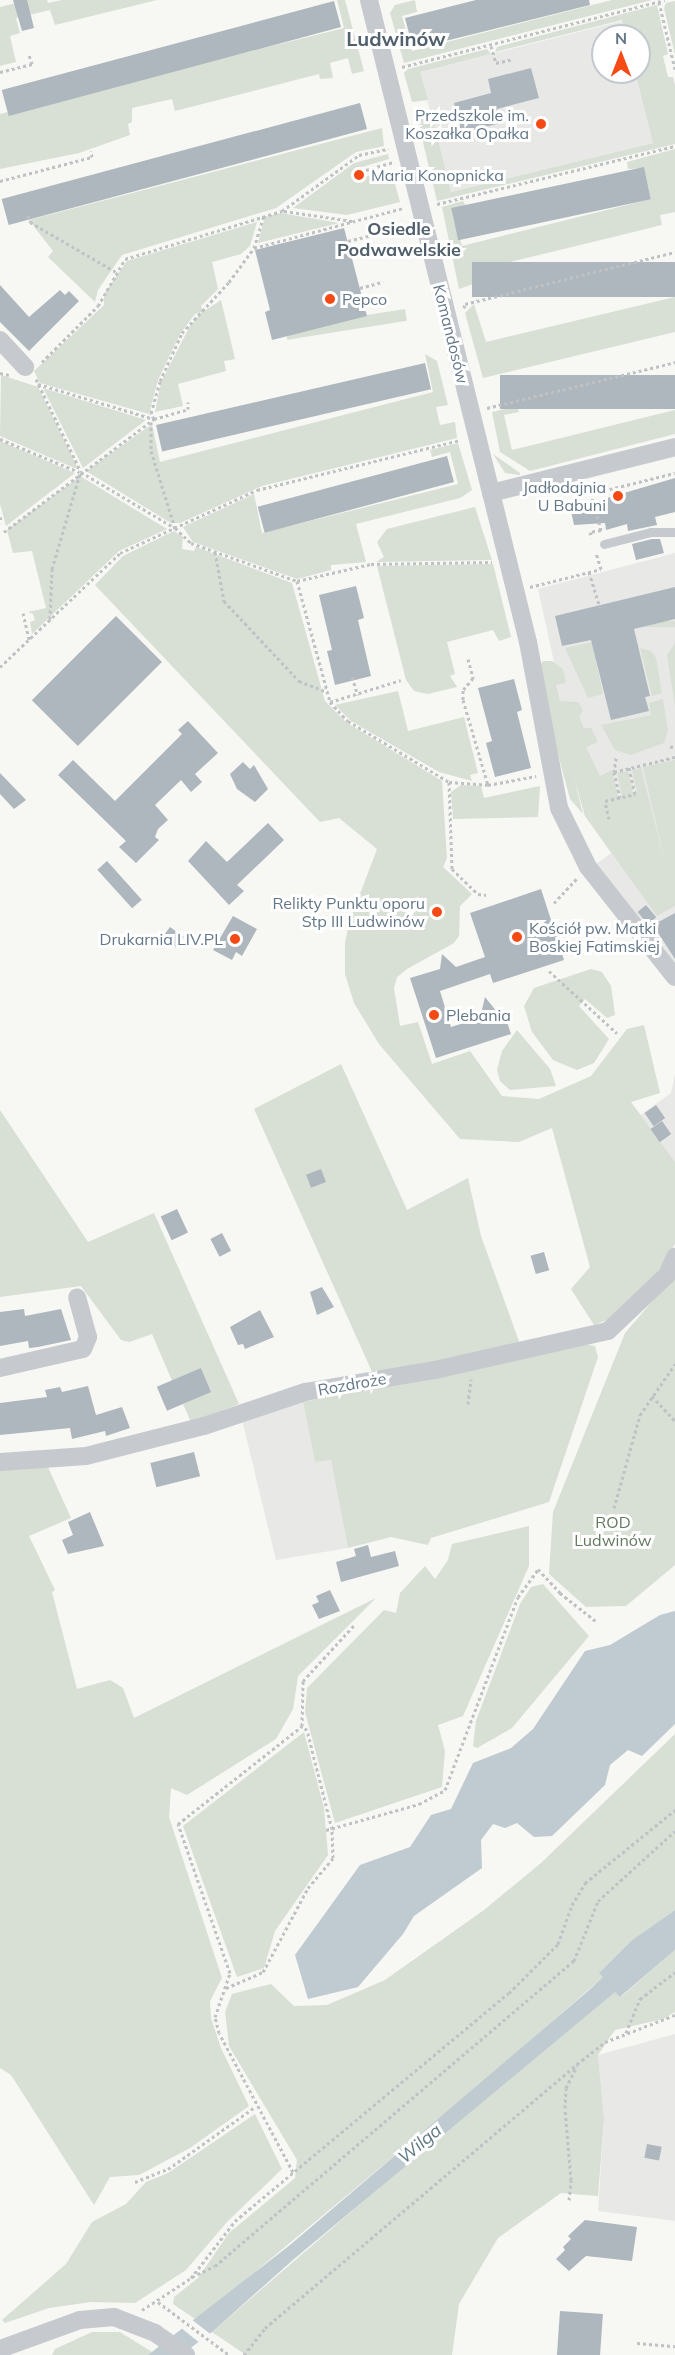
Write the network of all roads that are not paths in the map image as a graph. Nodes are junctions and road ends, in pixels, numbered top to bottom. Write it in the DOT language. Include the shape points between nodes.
graph roads {
  1 [pos="369,0"];
  2 [pos="0,340"];
  3 [pos="33,368"];
  4 [pos="675,447"];
  5 [pos="491,493"];
  6 [pos="675,532"];
  7 [pos="604,544"];
  8 [pos="675,977"];
  9 [pos="675,1257"];
  10 [pos="77,1297"];
  11 [pos="0,1368"];
  12 [pos="0,1462"];
  13 [pos="0,2349"];
  14 [pos="186,2355"];
  1 -- 5 [label="street, Komandosów"];
  2 -- 3 [label="street"];
  4 -- 5 [label="street"];
  5 -- 8 [label="street, Komandosów" via="528,642 559,808 588,867"];
  6 -- 7 [label="lane" via="651,532"];
  9 -- 12 [label="street, Rozdroże" via="667,1275 608,1331 470,1362 305,1392 204,1426 86,1456"];
  10 -- 11 [label="street" via="88,1337 83,1349"];
  13 -- 14 [label="street" via="80,2320 133,2323"];
}
